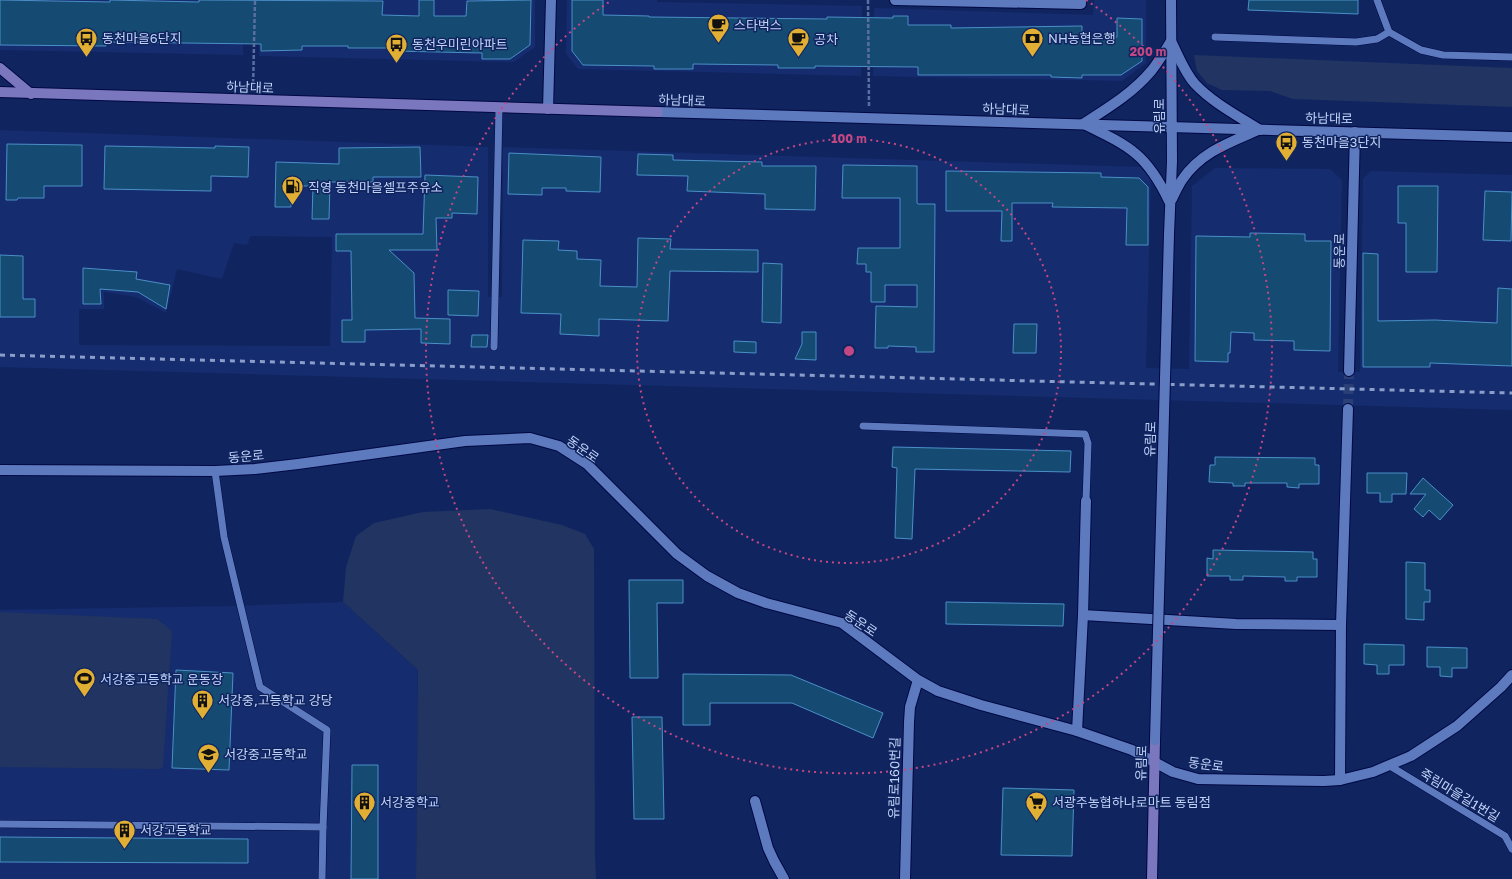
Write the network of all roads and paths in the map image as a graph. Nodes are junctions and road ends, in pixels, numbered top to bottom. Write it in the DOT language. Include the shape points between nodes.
graph roads {
  1 [pos="255,0"];
  2 [pos="552,0"];
  3 [pos="868,0"];
  4 [pos="895,0"];
  5 [pos="1081,0"];
  6 [pos="1171,0"];
  7 [pos="1377,0"];
  8 [pos="1389,32"];
  9 [pos="1215,37"];
  10 [pos="1171,42"];
  11 [pos="1512,57"];
  12 [pos="0,68"];
  13 [pos="0,92"];
  14 [pos="31,94"];
  15 [pos="252,100"];
  16 [pos="499,108"];
  17 [pos="548,109"];
  18 [pos="658,112"];
  19 [pos="869,118"];
  20 [pos="1083,124"];
  21 [pos="1172,127"];
  22 [pos="1260,130"];
  23 [pos="1355,132"];
  24 [pos="1512,137"];
  25 [pos="1170,203"];
  26 [pos="494,347"];
  27 [pos="1349,371"];
  28 [pos="1348,409"];
  29 [pos="863,426"];
  30 [pos="0,470"];
  31 [pos="215,471"];
  32 [pos="1086,501"];
  33 [pos="1083,616"];
  34 [pos="1341,625"];
  35 [pos="1512,675"];
  36 [pos="918,680"];
  37 [pos="1077,731"];
  38 [pos="1155,740"];
  39 [pos="1154,762"];
  40 [pos="1390,766"];
  41 [pos="1340,780"];
  42 [pos="755,801"];
  43 [pos="0,824"];
  44 [pos="323,828"];
  45 [pos="1512,849"];
  46 [pos="322,879"];
  47 [pos="784,879"];
  48 [pos="906,879"];
  49 [pos="1152,879"];
  1 -- 15 [label="path"];
  2 -- 17 [label="street"];
  3 -- 19 [label="path"];
  4 -- 5 [label="street" via="1081,4"];
  6 -- 10 [label="street, 유림로"];
  7 -- 8 [label="lane"];
  8 -- 9 [label="lane" via="1377,38 1356,42"];
  8 -- 11 [label="lane" via="1421,50 1443,55"];
  10 -- 20 [label="street" via="1153,70 1138,85"];
  10 -- 21 [label="street, 유림로"];
  10 -- 22 [label="street" via="1195,84"];
  12 -- 14 [label="main road"];
  13 -- 14 [label="main road, 하남대로"];
  14 -- 15 [label="main road, 하남대로"];
  15 -- 16 [label="main road, 하남대로"];
  16 -- 17 [label="main road, 하남대로"];
  16 -- 26 [label="lane"];
  17 -- 18 [label="main road, 하남대로"];
  18 -- 19 [label="street, 하남대로"];
  19 -- 20 [label="street, 하남대로"];
  20 -- 21 [label="street, 하남대로"];
  20 -- 25 [label="street" via="1121,142 1135,152 1150,166"];
  21 -- 22 [label="street, 하남대로"];
  21 -- 25 [label="street, 유림로"];
  22 -- 23 [label="street, 하남대로"];
  22 -- 25 [label="street" via="1216,148 1197,163 1182,180"];
  23 -- 24 [label="street, 하남대로"];
  23 -- 27 [label="street, 동운로"];
  25 -- 38 [label="street, 유림로, bridge"];
  28 -- 34 [label="street"];
  29 -- 32 [label="lane" via="1085,434 1088,442"];
  30 -- 31 [label="street, 동운로"];
  31 -- 36 [label="street, 동운로" via="291,464 465,441 530,438 560,446 587,464 677,554 707,576 738,593 766,603 842,623"];
  31 -- 44 [label="lane" via="224,537 260,687 327,730"];
  32 -- 33 [label="street"];
  33 -- 34 [label="street" via="1236,624"];
  33 -- 37 [label="street"];
  34 -- 41 [label="street"];
  35 -- 40 [label="street, 동운로" via="1457,726 1411,756"];
  36 -- 37 [label="street, 동운로" via="938,691 981,705"];
  36 -- 48 [label="street, 유림로160번길" via="910,707 909,722"];
  37 -- 39 [label="street, 동운로" via="1132,750"];
  38 -- 39 [label="main road, 유림로"];
  39 -- 41 [label="street, 동운로" via="1173,772 1198,779"];
  39 -- 49 [label="main road, 유림로"];
  40 -- 41 [label="street, 동운로"];
  40 -- 45 [label="lane, 죽림마을길1번길" via="1505,836"];
  42 -- 47 [label="street" via="771,854"];
  43 -- 44 [label="lane"];
  44 -- 46 [label="lane"];
}
